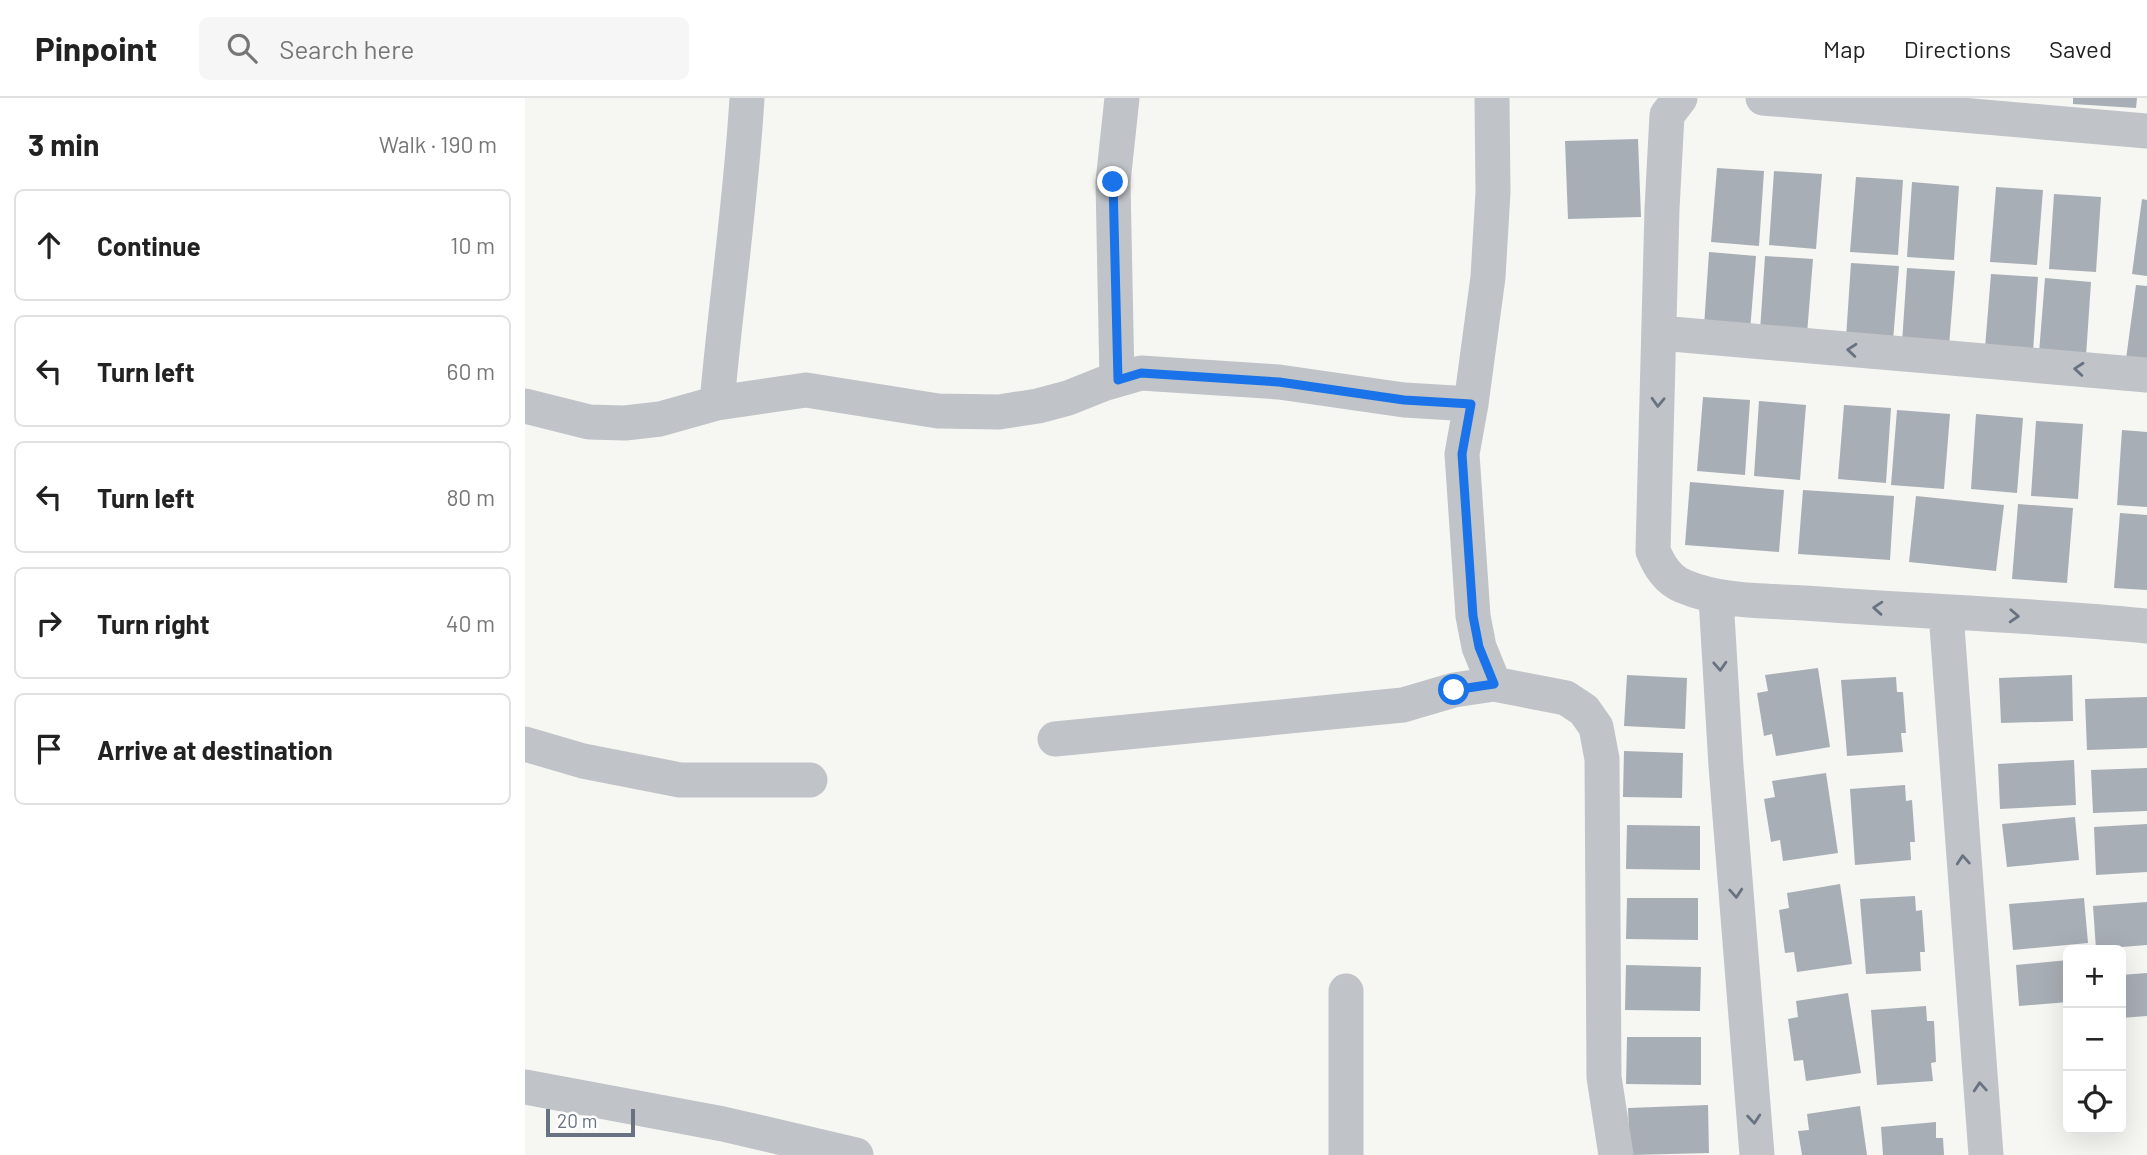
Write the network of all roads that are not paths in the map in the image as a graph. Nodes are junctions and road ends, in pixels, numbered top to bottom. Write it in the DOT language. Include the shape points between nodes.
graph roads {
  1 [pos="747,98"];
  2 [pos="1122,98"];
  3 [pos="1492,98"];
  4 [pos="1680,98"];
  5 [pos="1763,98"];
  6 [pos="2147,131"];
  7 [pos="1660,333"];
  8 [pos="2147,375"];
  9 [pos="1118,380"];
  10 [pos="717,403"];
  11 [pos="1471,404"];
  12 [pos="525,406"];
  13 [pos="1716,598"];
  14 [pos="1946,613"];
  15 [pos="2147,626"];
  16 [pos="1494,684"];
  17 [pos="1055,738"];
  18 [pos="525,744"];
  19 [pos="810,780"];
  20 [pos="1346,991"];
  21 [pos="525,1087"];
  22 [pos="856,1155"];
  23 [pos="1346,1155"];
  24 [pos="1616,1155"];
  25 [pos="1757,1155"];
  26 [pos="1986,1155"];
  1 -- 10 [label="street"];
  2 -- 9 [label="street" via="1113,182"];
  3 -- 11 [label="street" via="1488,277"];
  4 -- 7 [label="street" via="1667,115"];
  5 -- 6 [label="street"];
  8 -- 7 [label="street, one-way"];
  7 -- 13 [label="street, one-way" via="1653,551 1660,568 1679,585"];
  9 -- 10 [label="street" via="1038,406 999,412 938,411 806,390"];
  9 -- 11 [label="street" via="1141,373 1279,382 1404,400"];
  10 -- 12 [label="street" via="660,419 625,423 589,422"];
  11 -- 16 [label="street" via="1462,454 1473,616"];
  14 -- 13 [label="street, one-way"];
  13 -- 25 [label="street, one-way"];
  14 -- 15 [label="street, one-way"];
  26 -- 14 [label="street, one-way"];
  16 -- 17 [label="street" via="1403,705"];
  16 -- 24 [label="street" via="1566,698 1584,710 1596,727 1602,759 1604,1077"];
  18 -- 19 [label="street" via="680,780"];
  20 -- 23 [label="street"];
  21 -- 22 [label="street" via="723,1124"];
}
